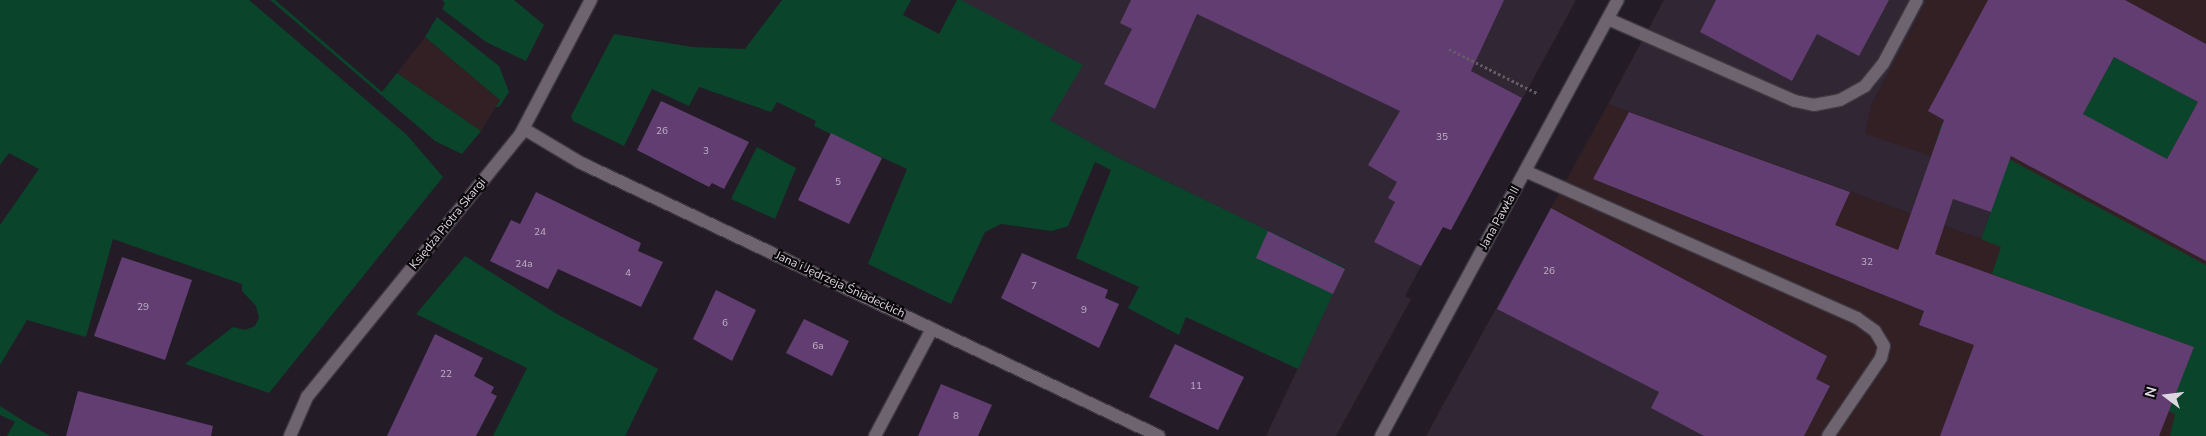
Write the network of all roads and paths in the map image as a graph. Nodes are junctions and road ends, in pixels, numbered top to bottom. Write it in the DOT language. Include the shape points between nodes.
graph roads {
  1 [pos="591,0"];
  2 [pos="1618,0"];
  3 [pos="1917,0"];
  4 [pos="1608,19"];
  5 [pos="1449,49"];
  6 [pos="1537,93"];
  7 [pos="524,128"];
  8 [pos="1525,171"];
  9 [pos="932,328"];
  10 [pos="290,436"];
  11 [pos="875,436"];
  12 [pos="1159,436"];
  13 [pos="1381,436"];
  14 [pos="1828,436"];
  1 -- 7 [label="street, Księdza Piotra Skargi"];
  2 -- 4 [label="street, Jana Pawła II"];
  3 -- 4 [label="street" via="1883,64 1865,86 1840,100 1814,105 1794,101"];
  4 -- 8 [label="street, Jana Pawła II"];
  5 -- 6 [label="path"];
  7 -- 9 [label="street, Jana i Jędrzeja Śniadeckich" via="581,163"];
  7 -- 10 [label="street, Księdza Piotra Skargi" via="307,397"];
  8 -- 13 [label="street, Jana Pawła II"];
  8 -- 14 [label="street" via="1857,318 1875,331 1884,346 1881,358"];
  9 -- 11 [label="street"];
  9 -- 12 [label="street, Jana i Jędrzeja Śniadeckich"];
}
